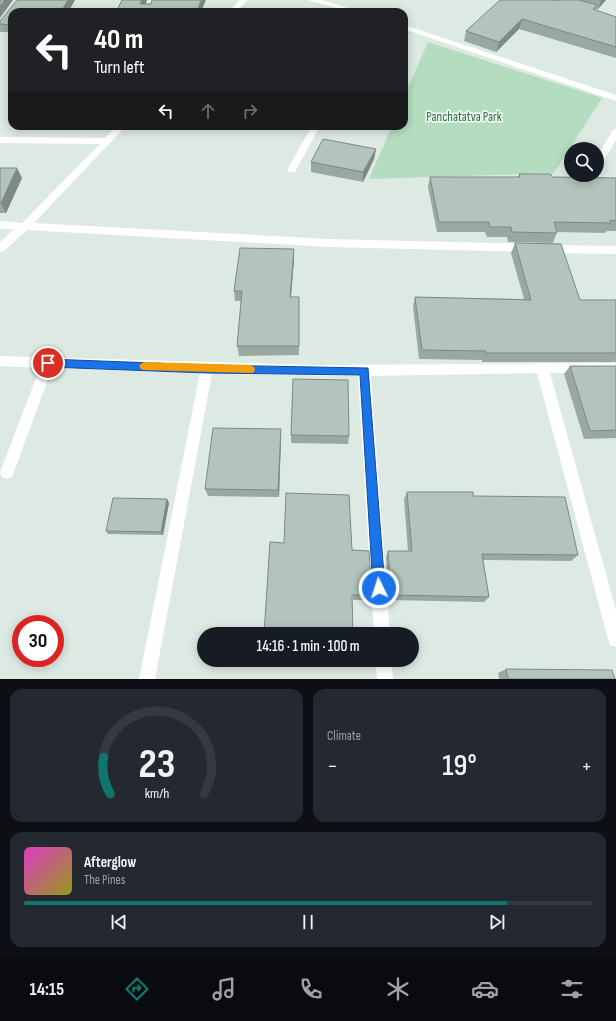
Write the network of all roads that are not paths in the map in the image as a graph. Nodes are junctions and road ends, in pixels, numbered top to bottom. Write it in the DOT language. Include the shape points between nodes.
graph roads {
  1 [pos="244,0"];
  2 [pos="312,0"];
  3 [pos="236,8"];
  4 [pos="344,8"];
  5 [pos="408,28"];
  6 [pos="616,98"];
  7 [pos="118,130"];
  8 [pos="314,130"];
  9 [pos="616,132"];
  10 [pos="0,140"];
  11 [pos="107,141"];
  12 [pos="604,153"];
  13 [pos="292,170"];
  14 [pos="0,225"];
  15 [pos="25,226"];
  16 [pos="0,248"];
  17 [pos="616,250"];
  18 [pos="0,361"];
  19 [pos="48,363"];
  20 [pos="542,368"];
  21 [pos="616,368"];
  22 [pos="207,369"];
  23 [pos="364,371"];
  24 [pos="7,472"];
  25 [pos="382,627"];
  26 [pos="616,640"];
  27 [pos="384,667"];
  28 [pos="147,679"];
  29 [pos="385,679"];
  1 -- 3 [label="street"];
  2 -- 4 [label="street"];
  5 -- 6 [label="street"];
  7 -- 11 [label="street"];
  8 -- 13 [label="street"];
  9 -- 12 [label="street"];
  10 -- 11 [label="street"];
  11 -- 15 [label="street"];
  14 -- 15 [label="street"];
  15 -- 16 [label="street"];
  15 -- 17 [label="street" via="329,243"];
  18 -- 19 [label="street"];
  19 -- 22 [label="street"];
  19 -- 24 [label="street"];
  20 -- 21 [label="street"];
  20 -- 23 [label="street"];
  20 -- 26 [label="street"];
  22 -- 23 [label="street"];
  22 -- 28 [label="street"];
  23 -- 25 [label="street"];
  27 -- 29 [label="street"];
}
